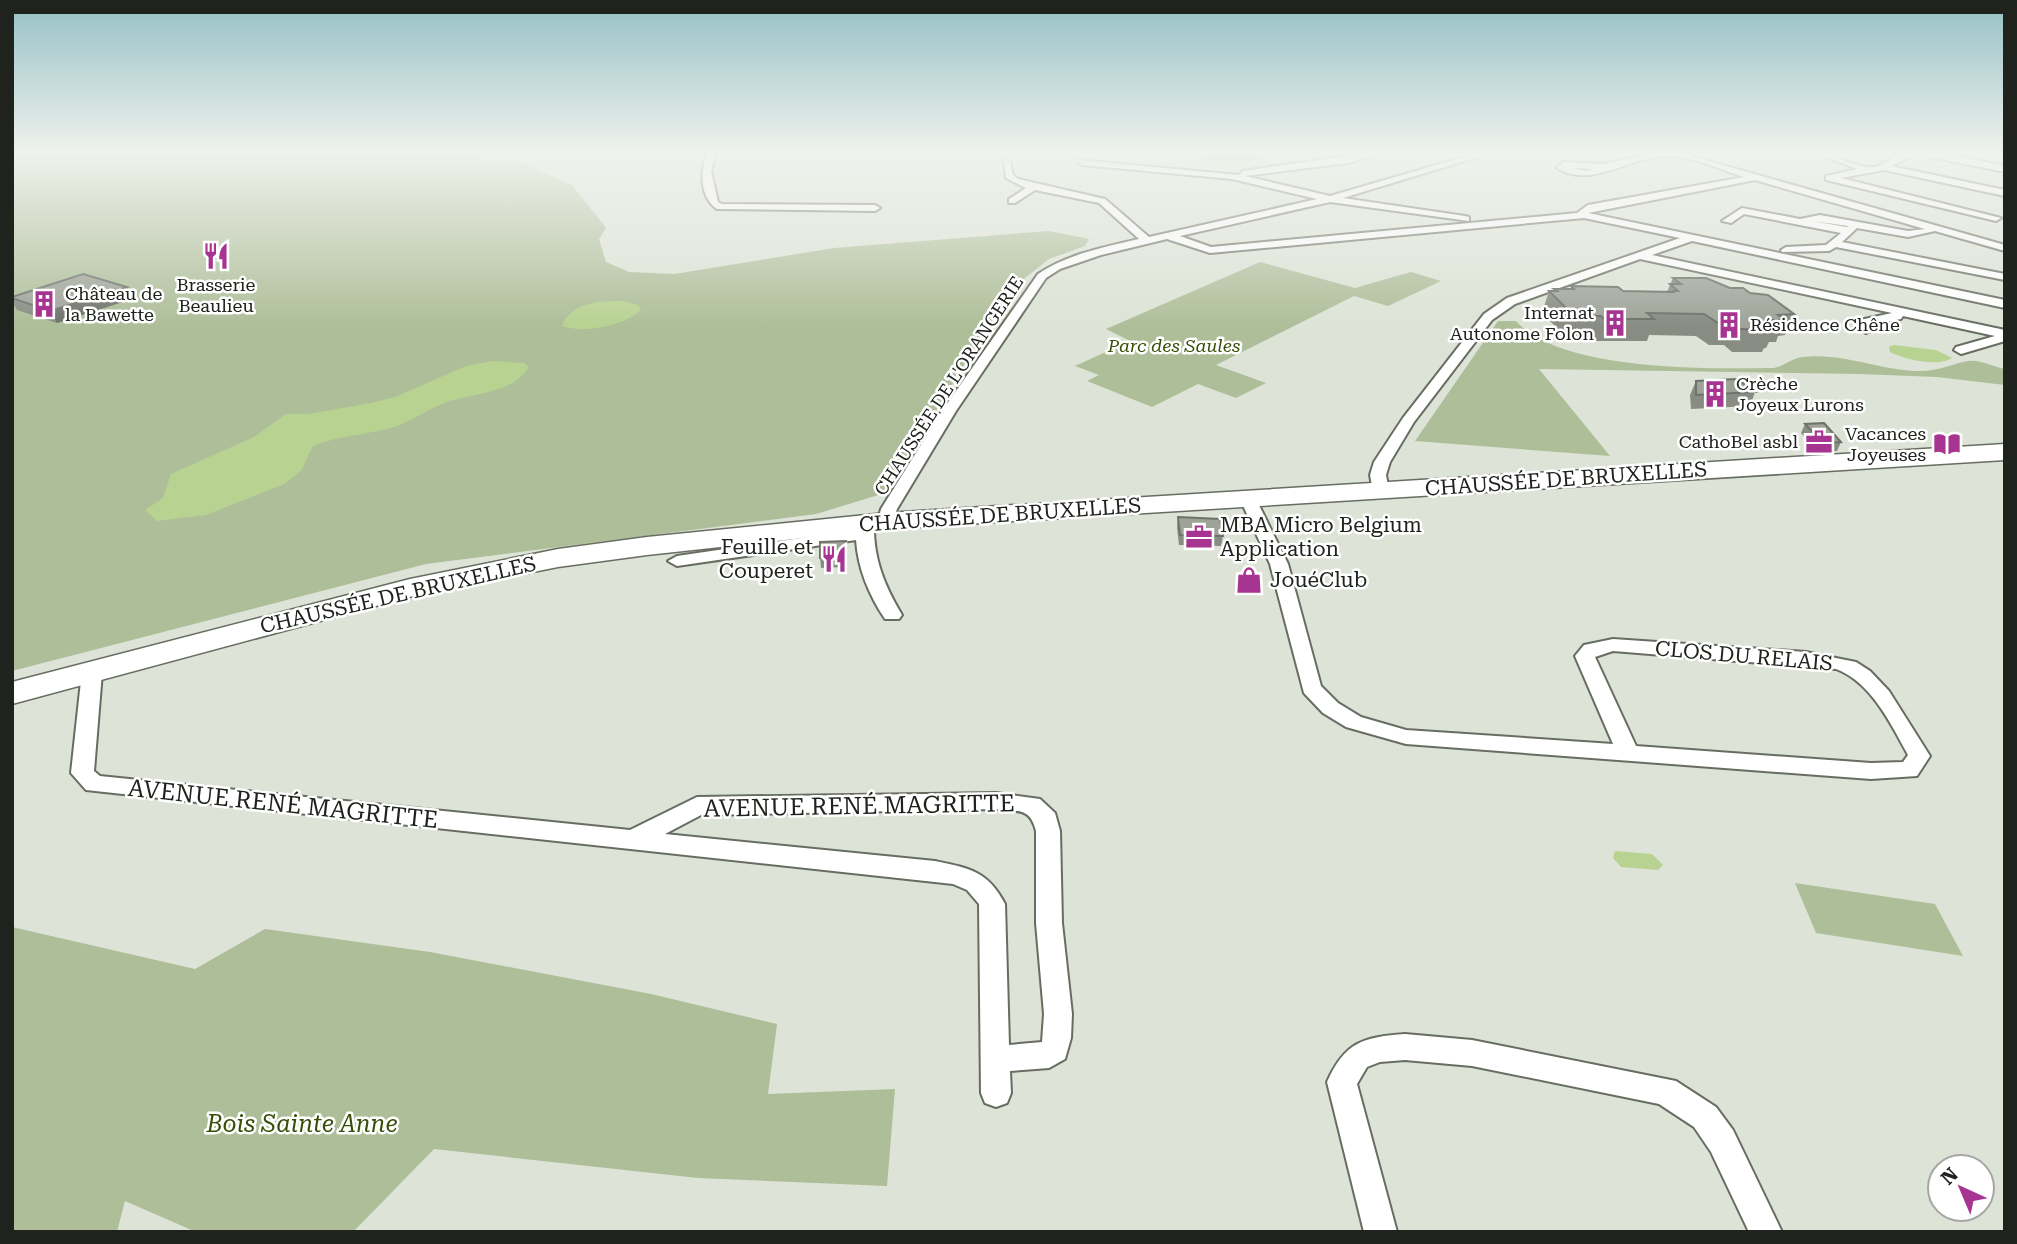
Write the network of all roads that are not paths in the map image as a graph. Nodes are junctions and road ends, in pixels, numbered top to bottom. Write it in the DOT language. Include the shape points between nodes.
graph roads {
  1 [pos="1112,210"];
  2 [pos="1282,210"];
  3 [pos="1403,210"];
  4 [pos="1586,210"];
  5 [pos="1874,210"];
  6 [pos="1959,210"];
  7 [pos="1584,215"];
  8 [pos="1996,218"];
  9 [pos="1727,221"];
  10 [pos="1494,224"];
  11 [pos="1852,228"];
  12 [pos="1942,229"];
  13 [pos="1683,235"];
  14 [pos="1168,236"];
  15 [pos="1147,240"];
  16 [pos="1835,244"];
  17 [pos="1731,245"];
  18 [pos="2005,248"];
  19 [pos="1639,256"];
  20 [pos="1718,274"];
  21 [pos="2005,277"];
  22 [pos="1695,281"];
  23 [pos="1810,293"];
  24 [pos="1785,301"];
  25 [pos="2005,304"];
  26 [pos="1908,314"];
  27 [pos="1866,329"];
  28 [pos="2005,336"];
  29 [pos="1961,350"];
  30 [pos="2005,452"];
  31 [pos="1381,491"];
  32 [pos="1248,499"];
  33 [pos="872,526"];
  34 [pos="677,561"];
  35 [pos="892,615"];
  36 [pos="92,672"];
  37 [pos="12,693"];
  38 [pos="1628,753"];
  39 [pos="631,841"];
  40 [pos="995,1059"];
  41 [pos="996,1093"];
  42 [pos="1381,1232"];
  43 [pos="1766,1232"];
  1 -- 15 [label="street"];
  2 -- 14 [label="street, CHAUSSÉE DE L'ORANGERIE"];
  3 -- 10 [label="street"];
  4 -- 7 [label="street"];
  5 -- 12 [label="street"];
  6 -- 8 [label="street"];
  7 -- 10 [label="street"];
  7 -- 13 [label="street"];
  9 -- 11 [label="street" via="1742,211"];
  10 -- 14 [label="street" via="1210,250"];
  11 -- 12 [label="street" via="1908,234"];
  11 -- 16 [label="street"];
  12 -- 18 [label="street"];
  13 -- 17 [label="street"];
  13 -- 19 [label="street"];
  14 -- 15 [label="street, CHAUSSÉE DE L'ORANGERIE"];
  15 -- 33 [label="street, CHAUSSÉE DE L'ORANGERIE" via="1081,257 1042,276 889,509"];
  16 -- 17 [label="street" via="1800,251"];
  16 -- 21 [label="street"];
  17 -- 25 [label="street"];
  19 -- 20 [label="street"];
  19 -- 31 [label="street" via="1511,301 1488,317 1382,460 1378,474"];
  20 -- 22 [label="street"];
  20 -- 23 [label="street"];
  23 -- 24 [label="street"];
  23 -- 26 [label="street"];
  26 -- 27 [label="street" via="1864,323"];
  26 -- 28 [label="street"];
  28 -- 29 [label="street"];
  30 -- 31 [label="main road, CHAUSSÉE DE BRUXELLES"];
  31 -- 32 [label="main road, CHAUSSÉE DE BRUXELLES"];
  32 -- 33 [label="main road, CHAUSSÉE DE BRUXELLES"];
  32 -- 38 [label="street, CLOS DU RELAIS" via="1279,564 1308,681 1317,697 1339,714 1382,733 1406,737"];
  33 -- 34 [label="street"];
  33 -- 35 [label="street" via="871,579"];
  33 -- 36 [label="main road, CHAUSSÉE DE BRUXELLES" via="714,538 546,561 410,588"];
  36 -- 37 [label="main road, CHAUSSÉE DE BRUXELLES"];
  36 -- 39 [label="street, AVENUE RENÉ MAGRITTE" via="82,773 94,784"];
  38 -- 38 [label="street, CLOS DU RELAIS" via="1897,772 1909,770 1919,756 1867,677 1853,668 1806,658 1613,645 1591,649 1585,656 1588,667"];
  39 -- 40 [label="street, AVENUE RENÉ MAGRITTE" via="935,871 976,882 992,904"];
  39 -- 40 [label="street, AVENUE RENÉ MAGRITTE" via="697,806 1032,804 1043,813 1048,831 1057,1041 1049,1055"];
  40 -- 41 [label="street, AVENUE RENÉ MAGRITTE"];
  42 -- 43 [label="street" via="1342,1082 1357,1058 1379,1049 1405,1047 1472,1053 1665,1091 1705,1117 1717,1133"];
}
